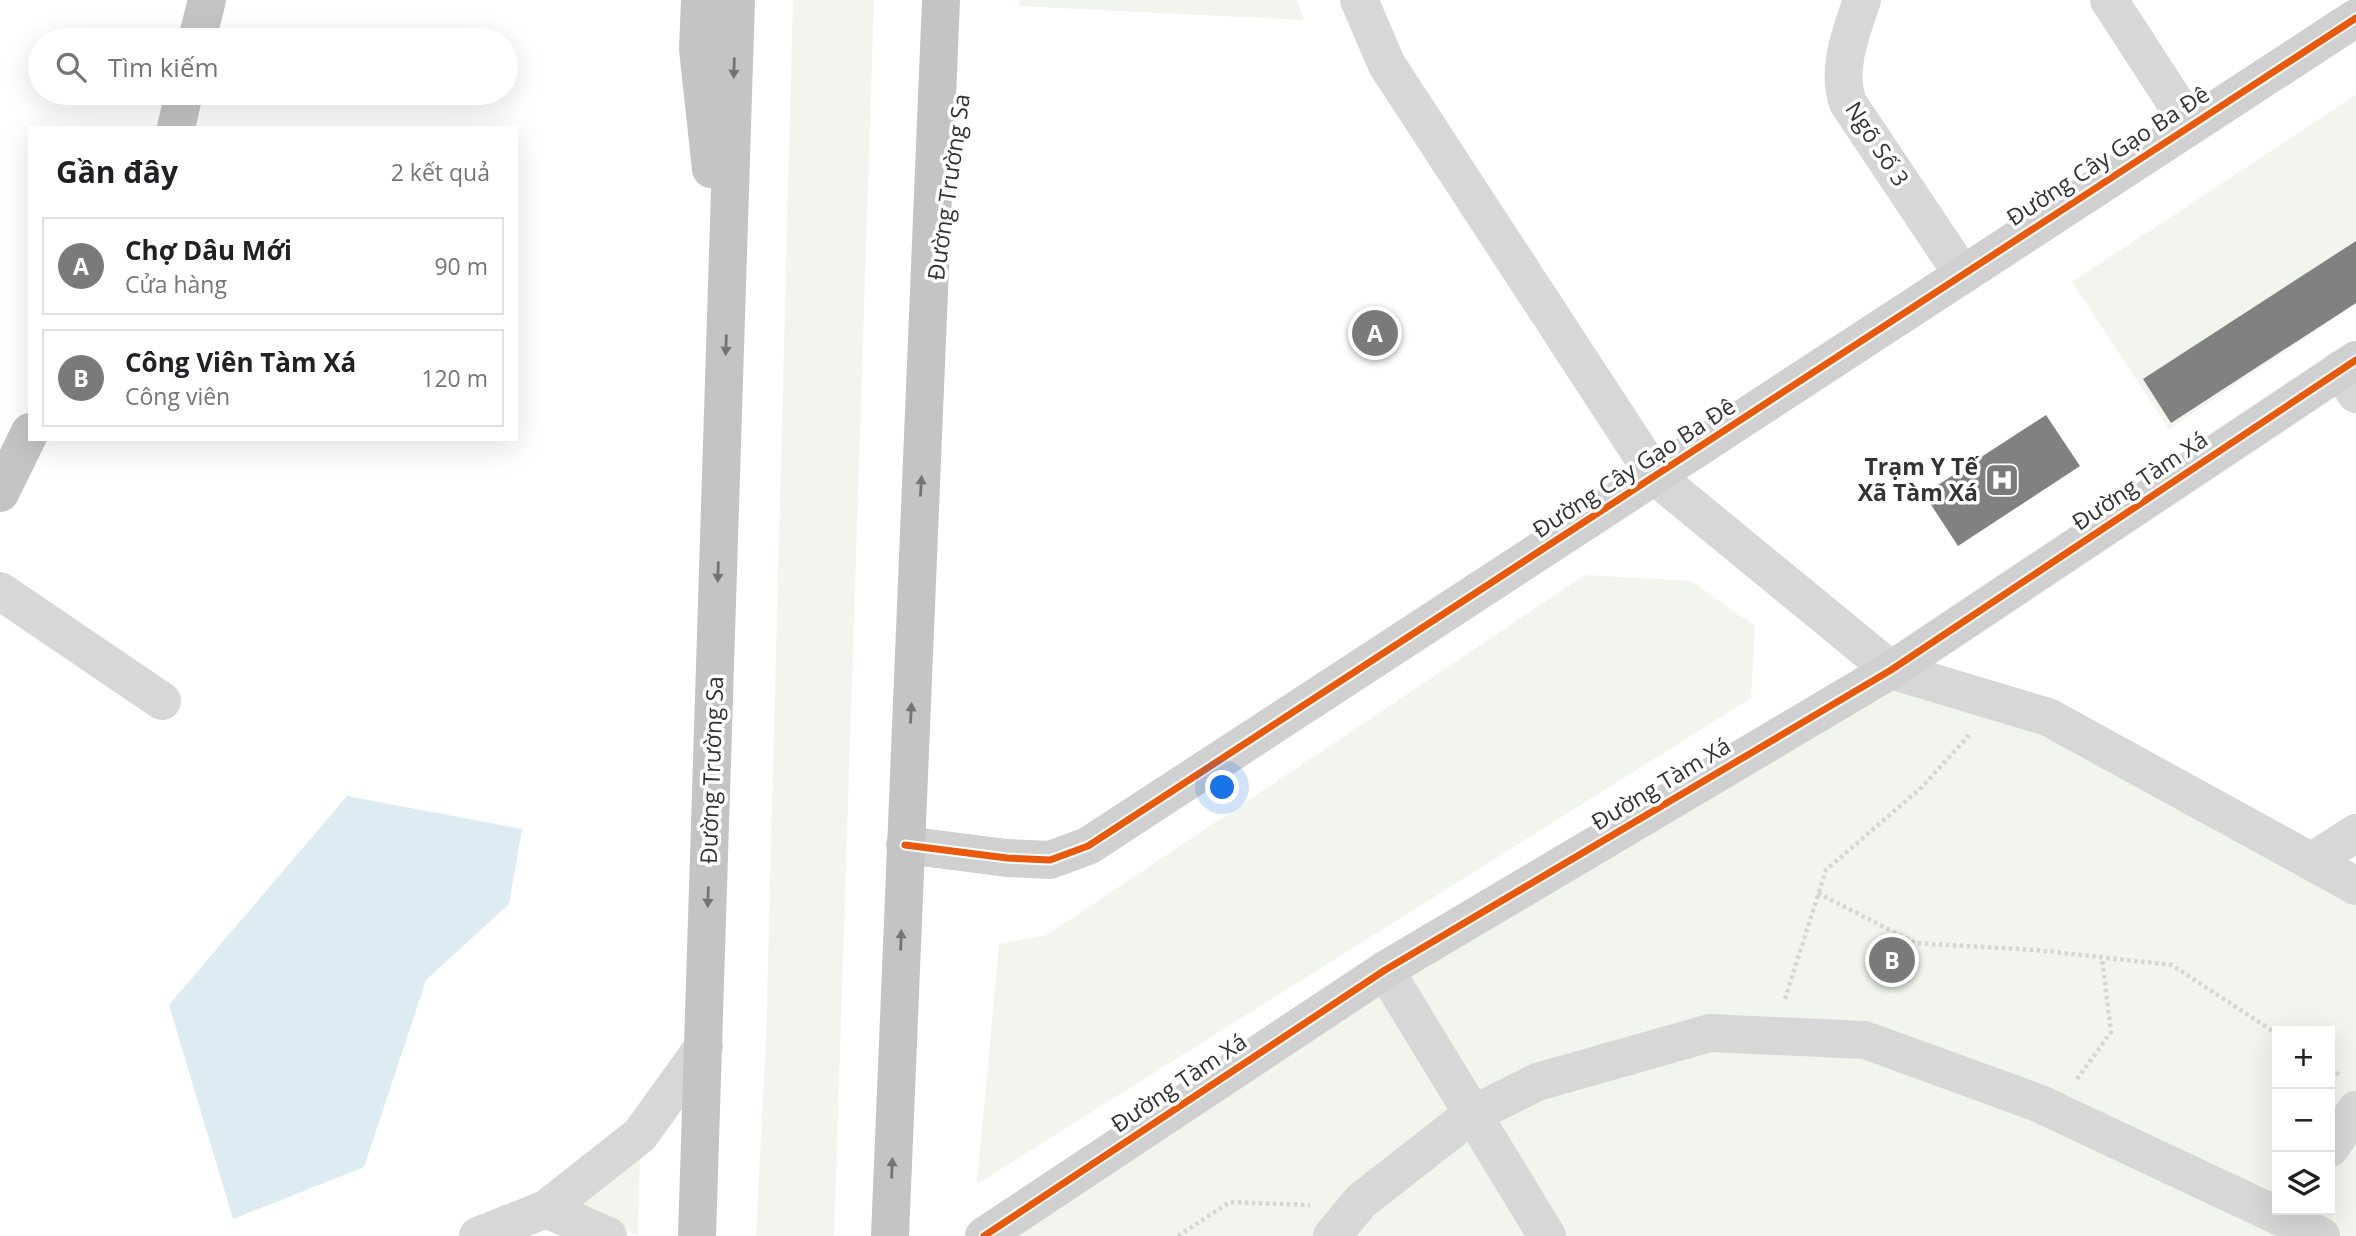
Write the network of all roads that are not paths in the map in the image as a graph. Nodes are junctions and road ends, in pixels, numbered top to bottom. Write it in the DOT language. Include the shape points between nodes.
graph roads {
  1 [pos="207,0"];
  2 [pos="700,0"];
  3 [pos="736,0"];
  4 [pos="941,0"];
  5 [pos="967,0"];
  6 [pos="1359,0"];
  7 [pos="1861,0"];
  8 [pos="2109,0"];
  9 [pos="2356,18"];
  10 [pos="200,28"];
  11 [pos="181,105"];
  12 [pos="2190,125"];
  13 [pos="176,126"];
  14 [pos="1962,275"];
  15 [pos="727,305"];
  16 [pos="928,331"];
  17 [pos="2351,375"];
  18 [pos="28,436"];
  19 [pos="1656,477"];
  20 [pos="0,493"];
  21 [pos="0,592"];
  22 [pos="1891,670"];
  23 [pos="162,701"];
  24 [pos="2356,833"];
  25 [pos="905,845"];
  26 [pos="2313,862"];
  27 [pos="2356,886"];
  28 [pos="1385,970"];
  29 [pos="704,1045"];
  30 [pos="2356,1110"];
  31 [pos="1471,1115"];
  32 [pos="2335,1141"];
  33 [pos="547,1209"];
  34 [pos="2276,1221"];
  35 [pos="1337,1230"];
  36 [pos="478,1236"];
  37 [pos="608,1236"];
  38 [pos="697,1236"];
  39 [pos="890,1236"];
  40 [pos="984,1236"];
  41 [pos="1547,1236"];
  42 [pos="2321,1236"];
  1 -- 10 [label="highway"];
  2 -- 15 [label="highway, Đường Trường Sa" via="698,49"];
  3 -- 15 [label="highway, Đường Trường Sa, one-way"];
  4 -- 16 [label="highway, Đường Trường Sa"];
  5 -- 16 [label="highway, Đường Trường Sa" via="961,132"];
  6 -- 19 [label="street" via="1387,65"];
  7 -- 14 [label="street, Ngõ Số 3" via="1844,60 1842,86 1848,103"];
  8 -- 12 [label="street"];
  9 -- 12 [label="street, Đường Cây Gạo Ba Đê"];
  11 -- 13 [label="highway"];
  12 -- 14 [label="street, Đường Cây Gạo Ba Đê"];
  14 -- 19 [label="street, Đường Cây Gạo Ba Đê"];
  15 -- 29 [label="highway, Đường Trường Sa, one-way"];
  25 -- 16 [label="highway, Đường Trường Sa, one-way"];
  17 -- 22 [label="street, Đường Tàm Xá"];
  18 -- 20 [label="highway"];
  19 -- 22 [label="street"];
  19 -- 25 [label="street, Đường Cây Gạo Ba Đê" via="1088,846 1050,860"];
  21 -- 23 [label="street"];
  22 -- 26 [label="street" via="2048,717"];
  22 -- 28 [label="street, Đường Tàm Xá"];
  24 -- 26 [label="street"];
  39 -- 25 [label="highway, Đường Trường Sa, one-way"];
  26 -- 27 [label="street"];
  28 -- 31 [label="street"];
  28 -- 40 [label="street, Đường Tàm Xá"];
  29 -- 33 [label="street" via="639,1135"];
  29 -- 38 [label="highway, Đường Trường Sa"];
  30 -- 32 [label="street"];
  31 -- 34 [label="street" via="1537,1082 1710,1032 1865,1040 2054,1111"];
  31 -- 35 [label="street" via="1361,1201"];
  31 -- 41 [label="street"];
  33 -- 36 [label="street"];
  33 -- 37 [label="street"];
  34 -- 42 [label="street"];
}
